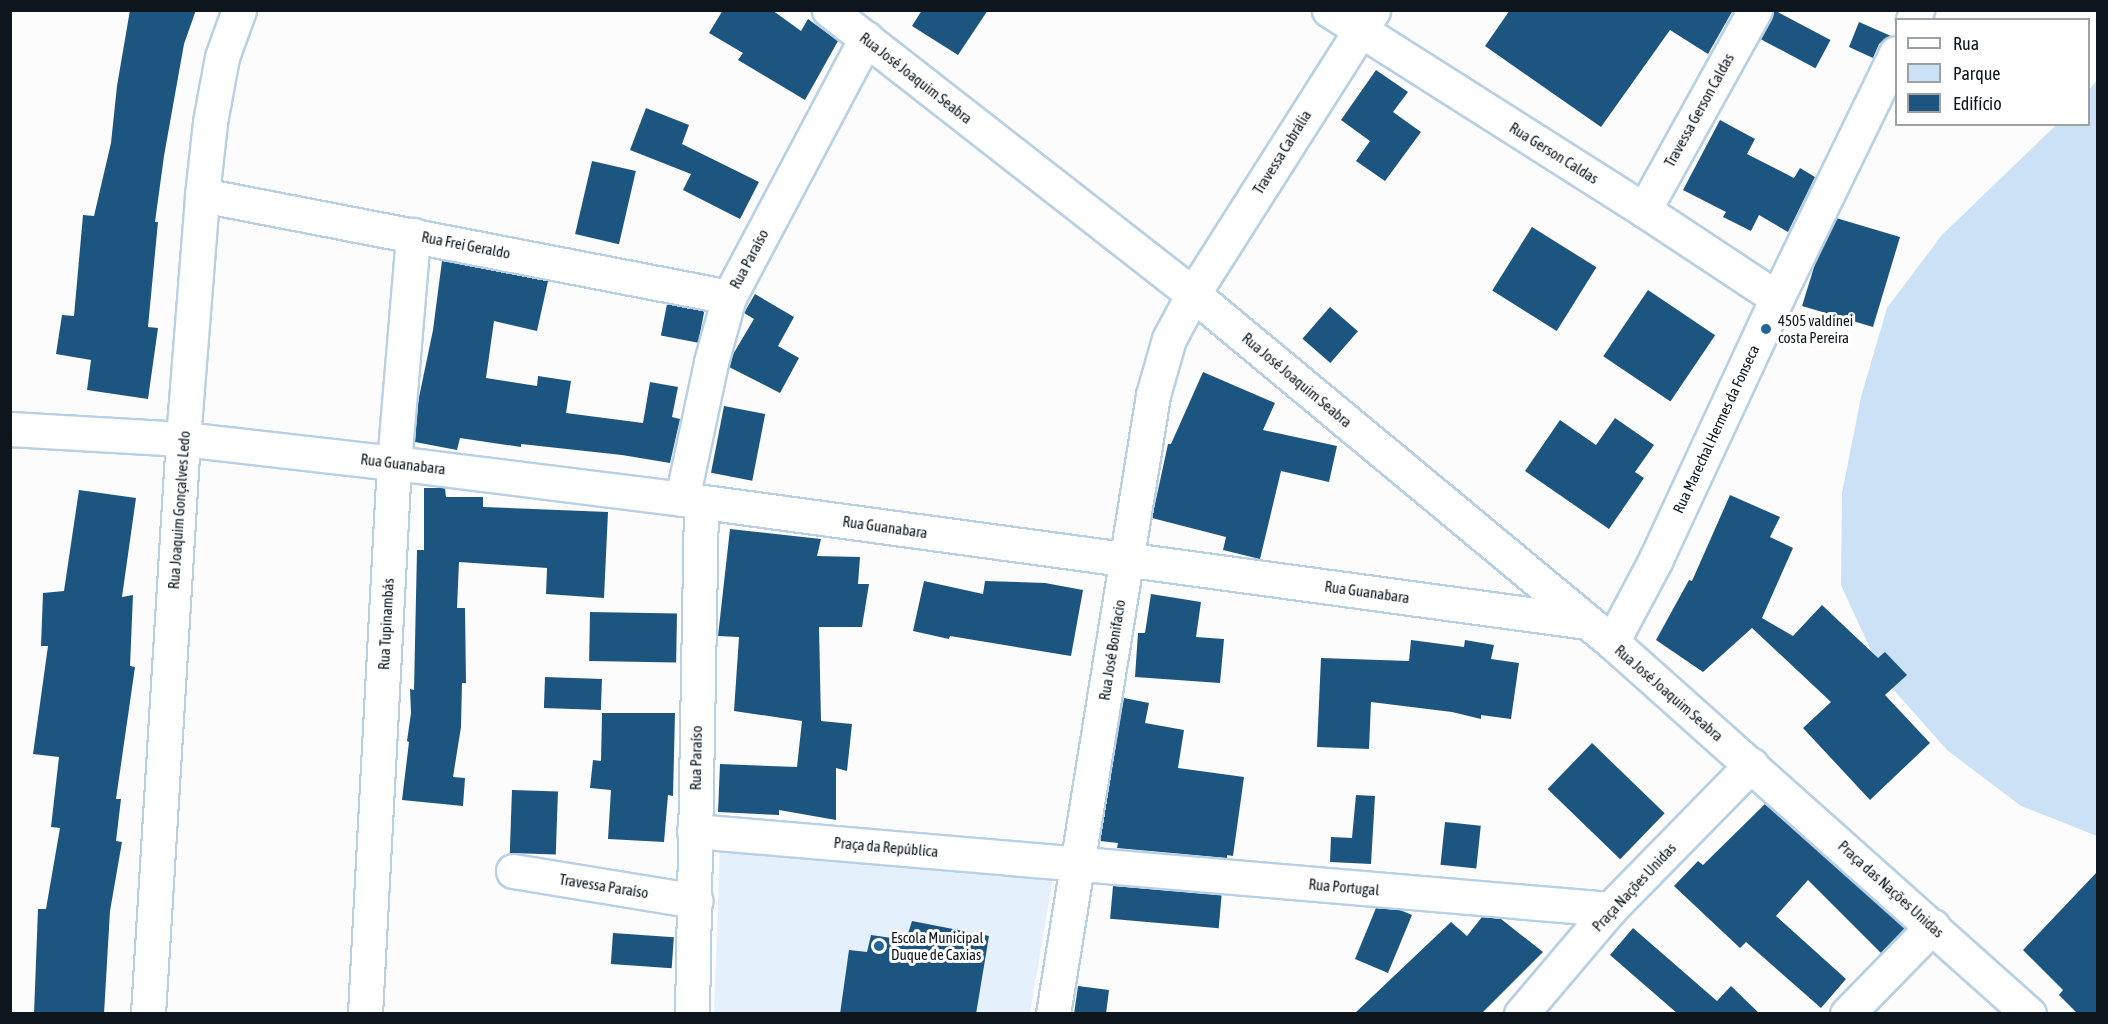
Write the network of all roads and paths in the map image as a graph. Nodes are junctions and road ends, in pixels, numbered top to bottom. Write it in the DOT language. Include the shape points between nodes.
graph roads {
  1 [pos="239,10"];
  2 [pos="830,10"];
  3 [pos="1329,10"];
  4 [pos="1755,10"];
  5 [pos="1366,20"];
  6 [pos="866,38"];
  7 [pos="1895,55"];
  8 [pos="202,195"];
  9 [pos="1644,210"];
  10 [pos="413,235"];
  11 [pos="1192,294"];
  12 [pos="729,297"];
  13 [pos="1777,298"];
  14 [pos="10,429"];
  15 [pos="183,439"];
  16 [pos="394,463"];
  17 [pos="692,500"];
  18 [pos="1127,559"];
  19 [pos="1587,622"];
  20 [pos="1612,642"];
  21 [pos="1751,765"];
  22 [pos="694,831"];
  23 [pos="1078,864"];
  24 [pos="513,871"];
  25 [pos="696,901"];
  26 [pos="1610,909"];
  27 [pos="1933,926"];
  28 [pos="148,1014"];
  29 [pos="365,1014"];
  30 [pos="692,1014"];
  31 [pos="1053,1014"];
  32 [pos="1521,1014"];
  33 [pos="1846,1014"];
  34 [pos="2029,1014"];
  1 -- 8 [label="street, Rua Joaquim Gonçalves Ledo" via="222,57"];
  2 -- 6 [label="street, Rua José Joaquim Seabra"];
  3 -- 5 [label="street, Rua Gerson Caldas"];
  4 -- 9 [label="street, Travessa Gerson Caldas"];
  5 -- 9 [label="street, Rua Gerson Caldas"];
  5 -- 11 [label="street, Travessa Cabrália"];
  6 -- 11 [label="street, Rua José Joaquim Seabra"];
  6 -- 12 [label="street, Rua Paraíso"];
  7 -- 13 [label="street, Rua Marechal Hermes da Fonseca"];
  8 -- 10 [label="street, Rua Frei Geraldo"];
  8 -- 15 [label="street, Rua Joaquim Gonçalves Ledo"];
  9 -- 13 [label="street, Rua Gerson Caldas"];
  10 -- 12 [label="street, Rua Frei Geraldo"];
  10 -- 16 [label="street, Rua Tupinambás"];
  11 -- 18 [label="street, Rua José Bonifacio" via="1169,339 1153,395"];
  11 -- 19 [label="street, Rua José Joaquim Seabra"];
  12 -- 17 [label="street, Rua Paraíso" via="711,362"];
  13 -- 20 [label="street, Rua Marechal Hermes da Fonseca" via="1655,561"];
  14 -- 15 [label="street, Rua Guanabara"];
  15 -- 16 [label="street, Rua Guanabara"];
  15 -- 28 [label="street, Rua Joaquim Gonçalves Ledo"];
  16 -- 17 [label="street, Rua Guanabara"];
  16 -- 29 [label="street, Rua Tupinambás"];
  17 -- 18 [label="street, Rua Guanabara"];
  17 -- 22 [label="street, Rua Paraíso"];
  18 -- 19 [label="street, Rua Guanabara"];
  18 -- 23 [label="street, Rua José Bonifacio"];
  19 -- 20 [label="street, Rua José Joaquim Seabra"];
  20 -- 21 [label="street, Rua José Joaquim Seabra"];
  21 -- 26 [label="street, Praça Nações Unidas"];
  21 -- 27 [label="street, Praça das Nações Unidas"];
  22 -- 23 [label="street, Praça da República"];
  22 -- 25 [label="street, Rua Paraíso"];
  23 -- 26 [label="street, Rua Portugal"];
  23 -- 31 [label="street, Rua José Bonifacio"];
  24 -- 25 [label="street, Travessa Paraíso"];
  25 -- 30 [label="street, Rua Paraíso"];
  26 -- 32 [label="street, Praça Nações Unidas"];
  27 -- 33 [label="street"];
  27 -- 34 [label="street, Praça das Nações Unidas"];
}
